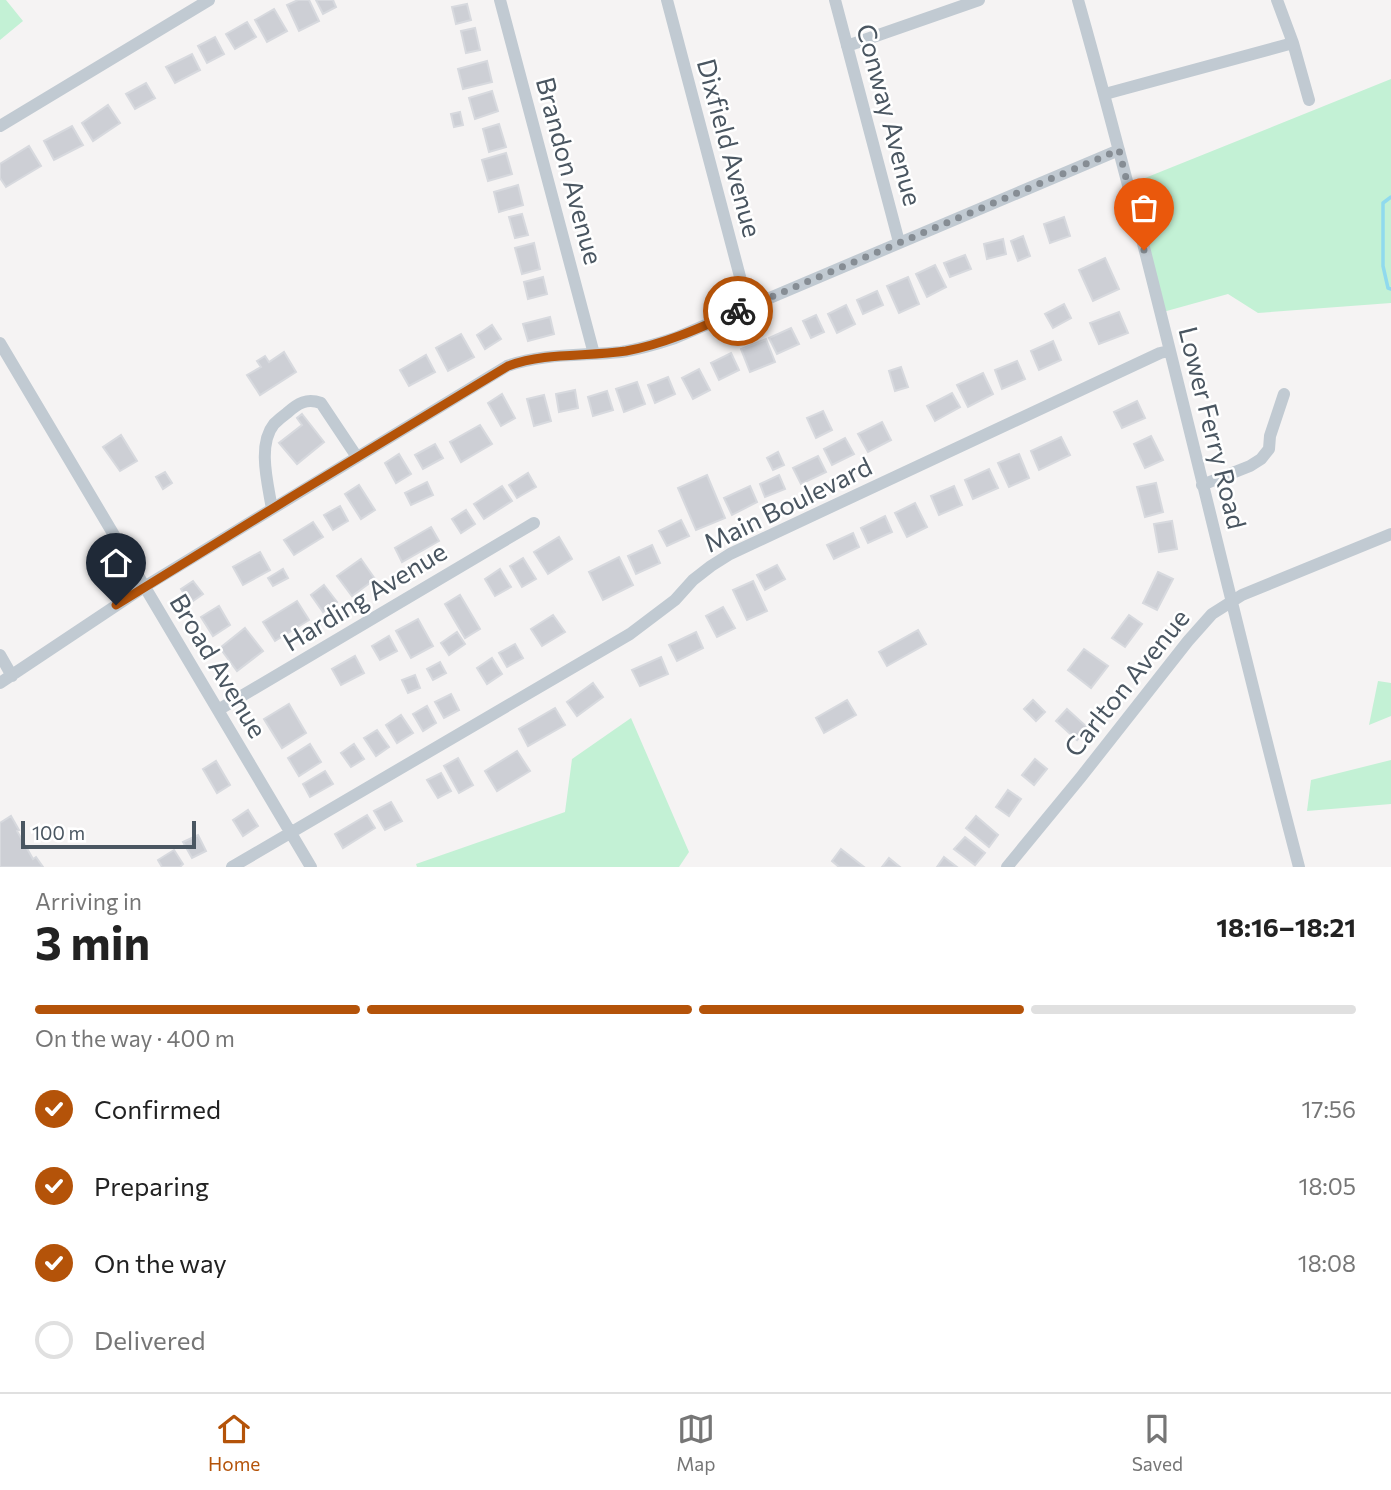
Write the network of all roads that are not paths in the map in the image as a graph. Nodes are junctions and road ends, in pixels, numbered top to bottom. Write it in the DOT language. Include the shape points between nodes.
graph roads {
  1 [pos="209,0"];
  2 [pos="500,0"];
  3 [pos="667,0"];
  4 [pos="835,0"];
  5 [pos="979,0"];
  6 [pos="1078,0"];
  7 [pos="1277,0"];
  8 [pos="1293,43"];
  9 [pos="847,46"];
  10 [pos="1105,94"];
  11 [pos="1309,100"];
  12 [pos="0,126"];
  13 [pos="1119,150"];
  14 [pos="899,242"];
  15 [pos="748,307"];
  16 [pos="0,343"];
  17 [pos="1170,351"];
  18 [pos="594,354"];
  19 [pos="1284,394"];
  20 [pos="357,457"];
  21 [pos="1202,485"];
  22 [pos="271,509"];
  23 [pos="534,523"];
  24 [pos="1391,534"];
  25 [pos="144,587"];
  26 [pos="1231,601"];
  27 [pos="0,655"];
  28 [pos="12,676"];
  29 [pos="0,683"];
  30 [pos="218,710"];
  31 [pos="290,832"];
  32 [pos="232,867"];
  33 [pos="311,867"];
  34 [pos="1007,867"];
  35 [pos="1300,867"];
  1 -- 12 [label="street"];
  2 -- 18 [label="street, Brandon Avenue"];
  3 -- 15 [label="street, Dixfield Avenue"];
  4 -- 9 [label="street, Conway Avenue"];
  5 -- 9 [label="street"];
  6 -- 10 [label="street, Lower Ferry Road"];
  7 -- 8 [label="street"];
  8 -- 10 [label="street"];
  8 -- 11 [label="street"];
  9 -- 14 [label="street, Conway Avenue"];
  10 -- 13 [label="street, Lower Ferry Road"];
  13 -- 14 [label="street"];
  13 -- 17 [label="street, Lower Ferry Road"];
  14 -- 15 [label="street"];
  15 -- 18 [label="street" via="649,346"];
  16 -- 25 [label="street, Broad Avenue"];
  17 -- 21 [label="street, Lower Ferry Road"];
  17 -- 31 [label="street, Main Boulevard" via="730,554 630,634"];
  18 -- 20 [label="street" via="523,360 508,366"];
  19 -- 21 [label="street" via="1269,449 1261,459"];
  20 -- 22 [label="street"];
  20 -- 22 [label="street" via="321,403 298,404 267,436 264,450"];
  21 -- 26 [label="street, Lower Ferry Road"];
  22 -- 25 [label="street"];
  23 -- 30 [label="street, Harding Avenue"];
  24 -- 26 [label="street, Carlton Avenue"];
  25 -- 28 [label="street"];
  25 -- 30 [label="street, Broad Avenue"];
  26 -- 34 [label="street, Carlton Avenue" via="1202,624"];
  26 -- 35 [label="street, Lower Ferry Road"];
  27 -- 28 [label="street"];
  28 -- 29 [label="street"];
  30 -- 31 [label="street, Broad Avenue"];
  31 -- 32 [label="street, Main Boulevard"];
  31 -- 33 [label="street, Broad Avenue"];
}
